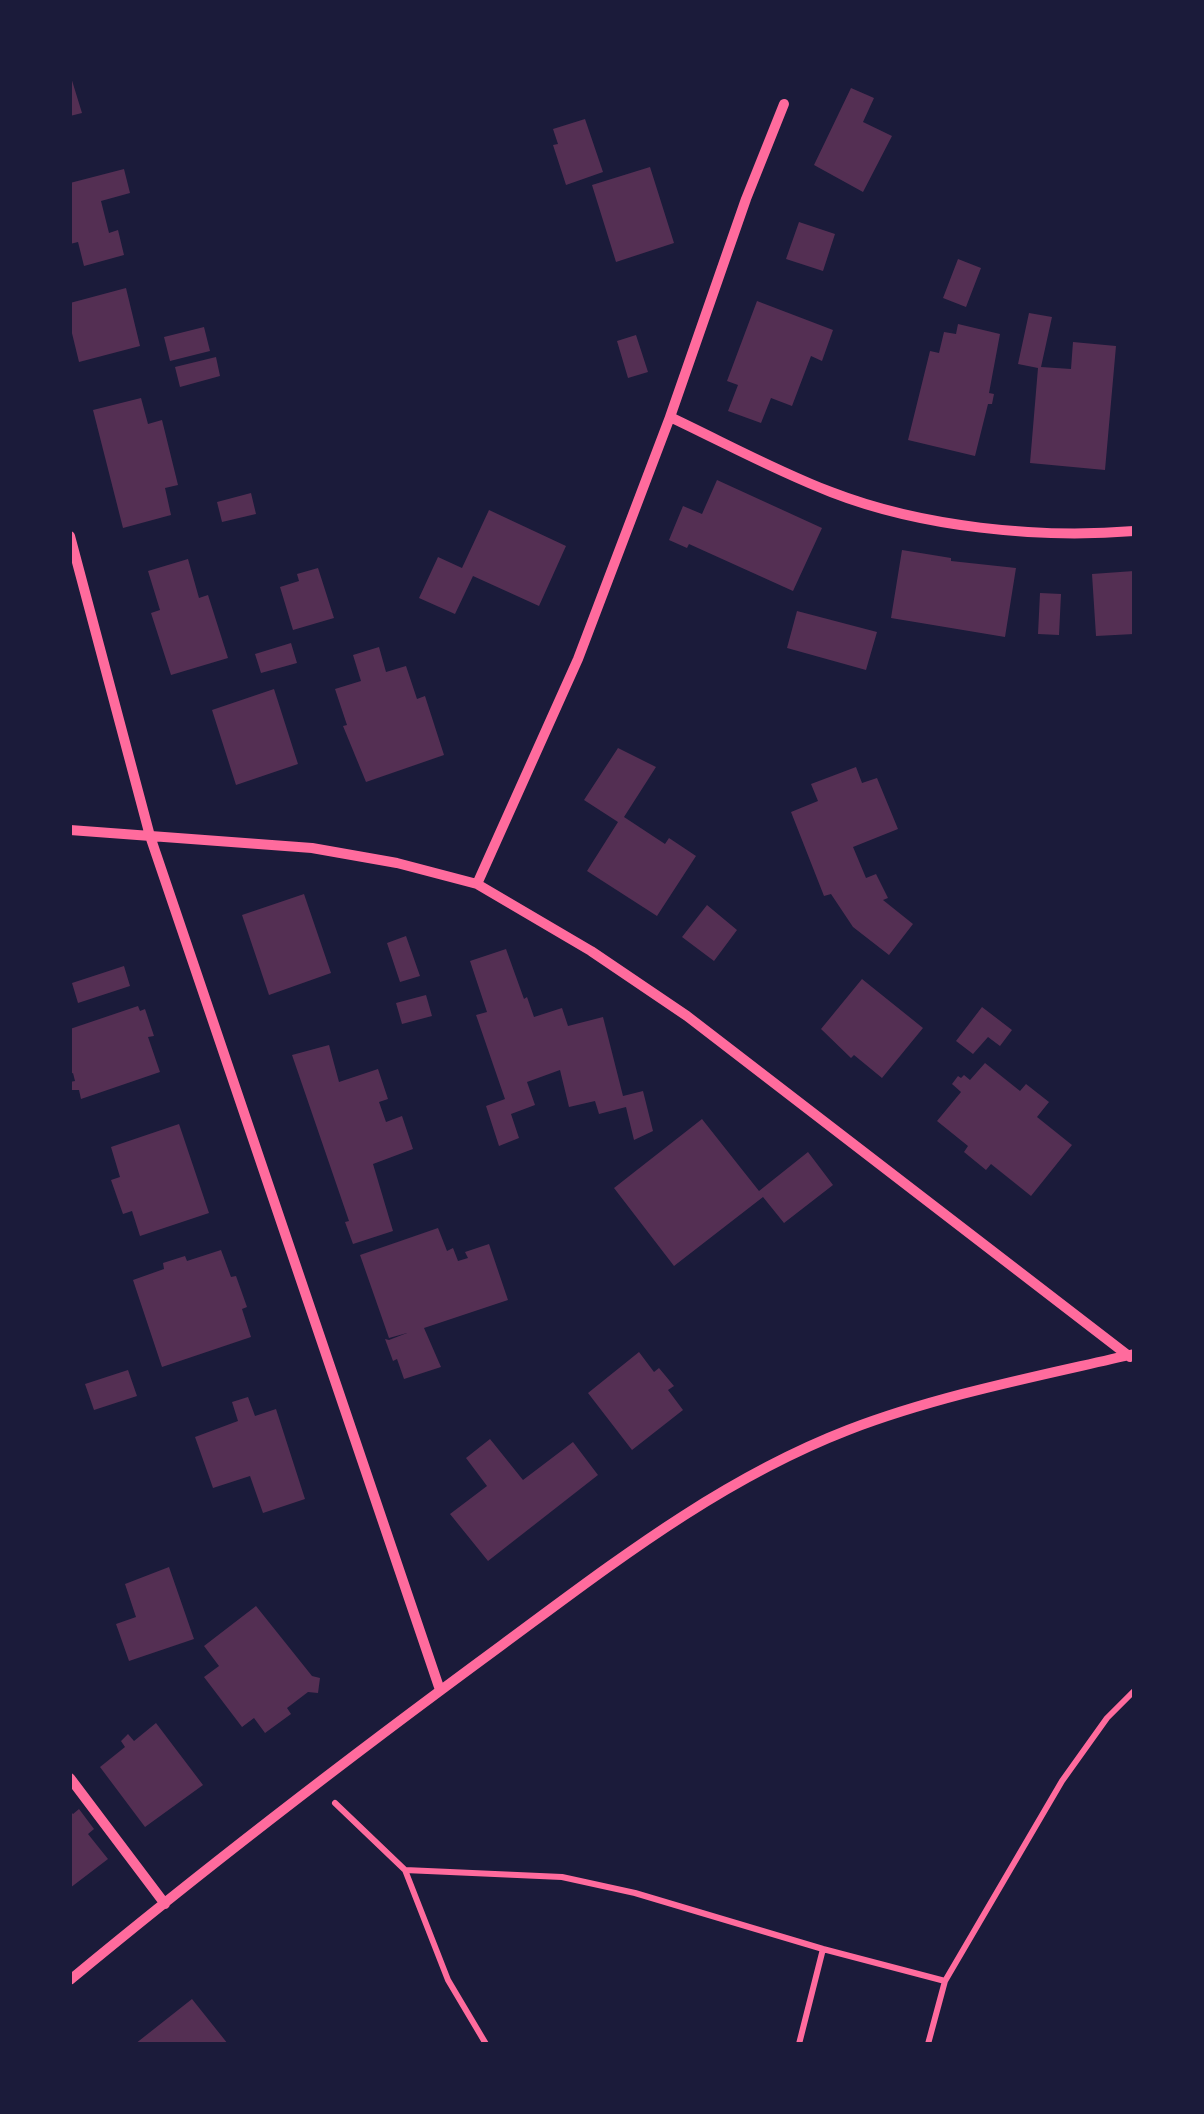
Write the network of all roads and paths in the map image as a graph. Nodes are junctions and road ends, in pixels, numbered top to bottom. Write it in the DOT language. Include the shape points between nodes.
graph roads {
  1 [pos="784,104"];
  2 [pos="670,417"];
  3 [pos="1134,531"];
  4 [pos="70,536"];
  5 [pos="70,830"];
  6 [pos="150,836"];
  7 [pos="477,884"];
  8 [pos="1132,1357"];
  9 [pos="440,1690"];
  10 [pos="1134,1691"];
  11 [pos="70,1778"];
  12 [pos="316,1785"];
  13 [pos="405,1870"];
  14 [pos="165,1904"];
  15 [pos="823,1949"];
  16 [pos="70,1980"];
  17 [pos="945,1981"];
  18 [pos="486,2044"];
  19 [pos="799,2044"];
  20 [pos="928,2044"];
  1 -- 2 [label="street"];
  2 -- 3 [label="street" via="830,492 876,506 981,528"];
  2 -- 7 [label="street" via="578,660"];
  4 -- 6 [label="street"];
  5 -- 6 [label="street"];
  6 -- 7 [label="street" via="312,848"];
  6 -- 9 [label="street"];
  7 -- 8 [label="street" via="687,1016"];
  8 -- 9 [label="street" via="919,1406 789,1456 639,1542"];
  9 -- 12 [label="street"];
  10 -- 17 [label="path" via="1062,1780"];
  11 -- 14 [label="street"];
  12 -- 13 [label="path"];
  12 -- 14 [label="street"];
  13 -- 15 [label="path" via="562,1878"];
  13 -- 18 [label="path" via="448,1980"];
  14 -- 16 [label="street"];
  15 -- 17 [label="path"];
  15 -- 19 [label="path"];
  17 -- 20 [label="path"];
}
